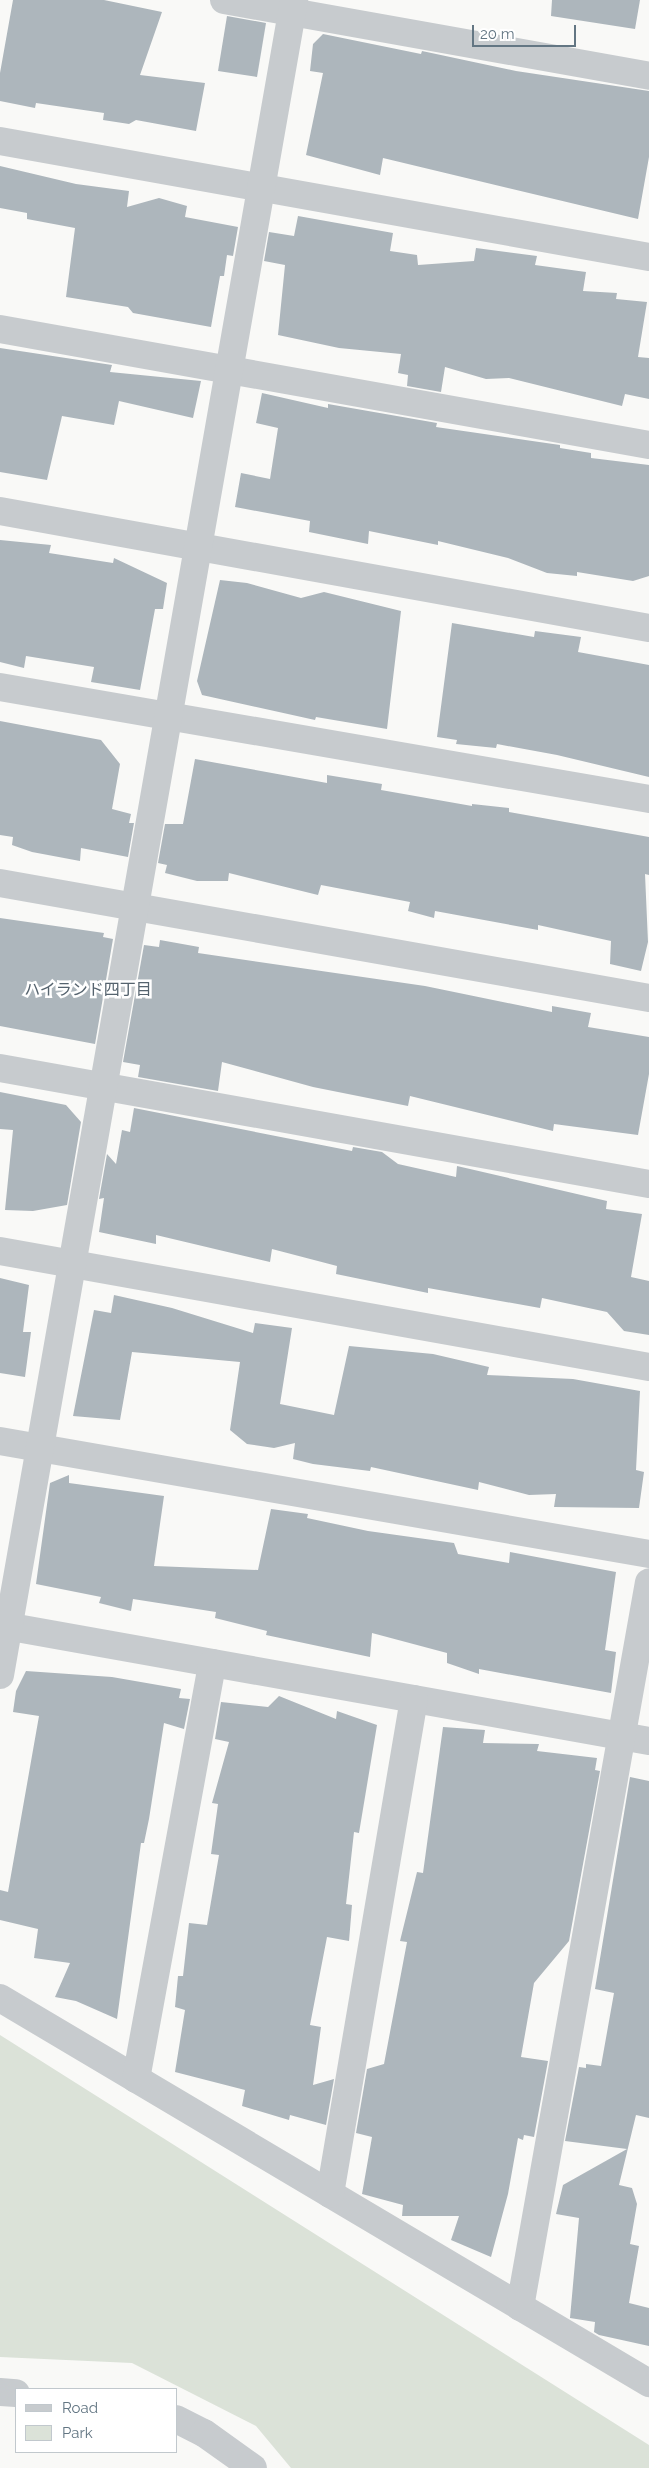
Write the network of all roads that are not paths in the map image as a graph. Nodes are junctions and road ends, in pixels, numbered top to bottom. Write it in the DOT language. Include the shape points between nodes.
graph roads {
  1 [pos="224,0"];
  2 [pos="293,6"];
  3 [pos="649,76"];
  4 [pos="0,141"];
  5 [pos="261,188"];
  6 [pos="649,257"];
  7 [pos="0,329"];
  8 [pos="229,370"];
  9 [pos="649,445"];
  10 [pos="0,512"];
  11 [pos="198,547"];
  12 [pos="649,628"];
  13 [pos="0,687"];
  14 [pos="169,716"];
  15 [pos="649,799"];
  16 [pos="0,882"];
  17 [pos="135,907"];
  18 [pos="649,998"];
  19 [pos="0,1068"];
  20 [pos="103,1086"];
  21 [pos="649,1184"];
  22 [pos="0,1251"];
  23 [pos="72,1264"];
  24 [pos="649,1367"];
  25 [pos="0,1441"];
  26 [pos="40,1448"];
  27 [pos="649,1554"];
  28 [pos="649,1582"];
  29 [pos="4,1626"];
  30 [pos="212,1663"];
  31 [pos="0,1675"];
  32 [pos="414,1699"];
  33 [pos="621,1736"];
  34 [pos="649,1741"];
  35 [pos="0,1998"];
  36 [pos="136,2078"];
  37 [pos="330,2194"];
  38 [pos="520,2308"];
  39 [pos="649,2383"];
  40 [pos="0,2392"];
  41 [pos="15,2393"];
  42 [pos="178,2420"];
  43 [pos="253,2468"];
  1 -- 2 [label="street"];
  2 -- 3 [label="street"];
  2 -- 5 [label="street"];
  4 -- 5 [label="street"];
  5 -- 6 [label="street"];
  5 -- 8 [label="street"];
  7 -- 8 [label="street"];
  8 -- 9 [label="street"];
  8 -- 11 [label="street"];
  10 -- 11 [label="street"];
  11 -- 12 [label="street"];
  11 -- 14 [label="street"];
  13 -- 14 [label="street"];
  14 -- 15 [label="street"];
  14 -- 17 [label="street"];
  16 -- 17 [label="street"];
  17 -- 18 [label="street"];
  17 -- 20 [label="street"];
  19 -- 20 [label="street"];
  20 -- 21 [label="street"];
  20 -- 23 [label="street"];
  22 -- 23 [label="street"];
  23 -- 24 [label="street"];
  23 -- 26 [label="street"];
  25 -- 26 [label="street"];
  26 -- 27 [label="street"];
  26 -- 29 [label="street"];
  28 -- 33 [label="street"];
  29 -- 30 [label="street"];
  29 -- 31 [label="street"];
  30 -- 32 [label="street"];
  30 -- 36 [label="street"];
  32 -- 33 [label="street"];
  32 -- 37 [label="street"];
  33 -- 34 [label="street"];
  33 -- 38 [label="street"];
  35 -- 36 [label="street"];
  36 -- 37 [label="street"];
  37 -- 38 [label="street"];
  38 -- 39 [label="street"];
  40 -- 41 [label="street"];
  42 -- 43 [label="street" via="204,2433"];
}
